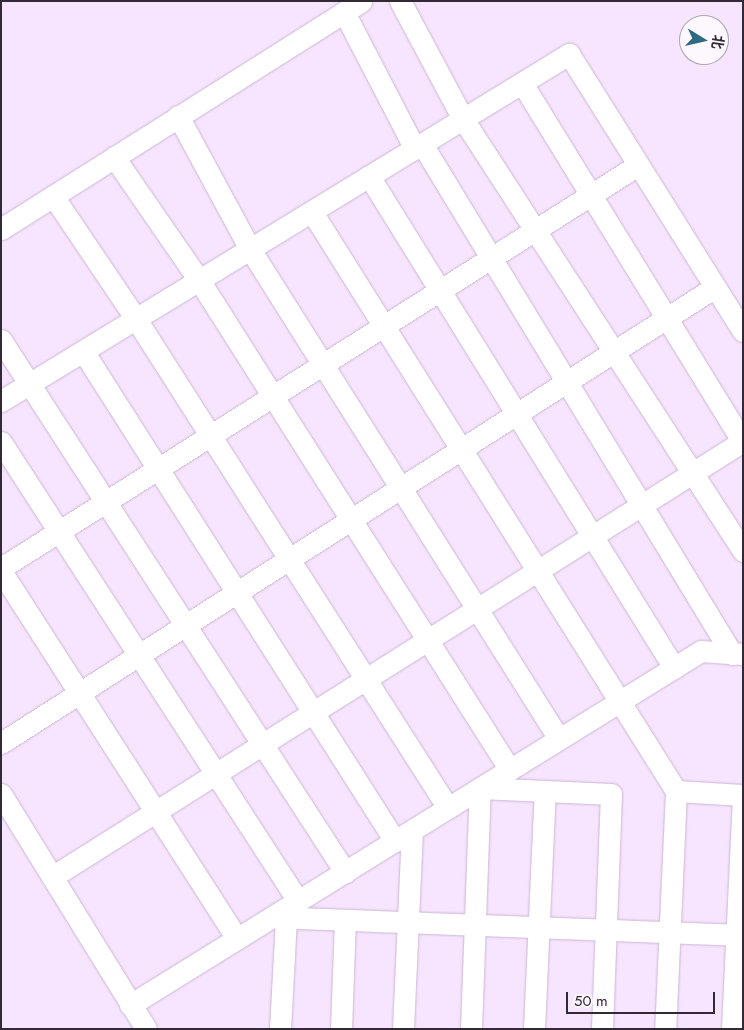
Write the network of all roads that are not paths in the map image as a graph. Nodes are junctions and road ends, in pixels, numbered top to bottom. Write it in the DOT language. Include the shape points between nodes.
graph roads {
  1 [pos="400,1"];
  2 [pos="352,7"];
  3 [pos="522,83"];
  4 [pos="178,116"];
  5 [pos="463,119"];
  6 [pos="418,146"];
  7 [pos="114,157"];
  8 [pos="638,165"];
  9 [pos="370,176"];
  10 [pos="591,195"];
  11 [pos="53,196"];
  12 [pos="312,212"];
  13 [pos="1,229"];
  14 [pos="535,230"];
  15 [pos="250,249"];
  16 [pos="491,258"];
  17 [pos="199,280"];
  18 [pos="715,287"];
  19 [pos="440,290"];
  20 [pos="667,318"];
  21 [pos="136,319"];
  22 [pos="383,326"];
  23 [pos="743,331"];
  24 [pos="1,340"];
  25 [pos="83,351"];
  26 [pos="614,352"];
  27 [pos="323,364"];
  28 [pos="567,382"];
  29 [pos="32,383"];
  30 [pos="273,396"];
  31 [pos="1,402"];
  32 [pos="516,414"];
  33 [pos="210,436"];
  34 [pos="743,441"];
  35 [pos="1,442"];
  36 [pos="460,450"];
  37 [pos="158,469"];
  38 [pos="692,473"];
  39 [pos="401,488"];
  40 [pos="108,501"];
  41 [pos="642,505"];
  42 [pos="351,520"];
  43 [pos="59,532"];
  44 [pos="592,536"];
  45 [pos="743,551"];
  46 [pos="289,559"];
  47 [pos="1,569"];
  48 [pos="536,571"];
  49 [pos="236,593"];
  50 [pos="477,609"];
  51 [pos="187,624"];
  52 [pos="428,640"];
  53 [pos="738,654"];
  54 [pos="139,655"];
  55 [pos="674,668"];
  56 [pos="365,679"];
  57 [pos="79,693"];
  58 [pos="618,703"];
  59 [pos="313,712"];
  60 [pos="559,739"];
  61 [pos="1,743"];
  62 [pos="263,744"];
  63 [pos="510,770"];
  64 [pos="216,773"];
  65 [pos="480,788"];
  66 [pos="676,790"];
  67 [pos="545,791"];
  68 [pos="1,794"];
  69 [pos="743,795"];
  70 [pos="448,808"];
  71 [pos="155,812"];
  72 [pos="403,836"];
  73 [pos="345,872"];
  74 [pos="52,877"];
  75 [pos="286,912"];
  76 [pos="345,920"];
  77 [pos="408,922"];
  78 [pos="475,924"];
  79 [pos="539,926"];
  80 [pos="606,929"];
  81 [pos="669,931"];
  82 [pos="740,935"];
  83 [pos="236,939"];
  84 [pos="130,1005"];
  85 [pos="146,1029"];
  86 [pos="280,1029"];
  87 [pos="341,1029"];
  88 [pos="403,1029"];
  89 [pos="470,1029"];
  90 [pos="534,1029"];
  91 [pos="602,1029"];
  92 [pos="665,1029"];
  93 [pos="732,1029"];
  1 -- 5 [label="street"];
  2 -- 4 [label="street"];
  2 -- 6 [label="street"];
  3 -- 5 [label="street"];
  3 -- 8 [label="street" via="569,54"];
  3 -- 10 [label="street"];
  4 -- 7 [label="street"];
  4 -- 15 [label="street"];
  5 -- 6 [label="street"];
  5 -- 14 [label="street"];
  6 -- 9 [label="street"];
  6 -- 16 [label="street"];
  7 -- 11 [label="street"];
  7 -- 17 [label="street"];
  8 -- 10 [label="street"];
  8 -- 18 [label="street"];
  9 -- 12 [label="street"];
  9 -- 19 [label="street"];
  10 -- 14 [label="street"];
  10 -- 20 [label="street"];
  11 -- 13 [label="street"];
  11 -- 21 [label="street"];
  12 -- 15 [label="street"];
  12 -- 22 [label="street"];
  14 -- 16 [label="street"];
  14 -- 26 [label="street"];
  15 -- 17 [label="street"];
  15 -- 27 [label="street"];
  16 -- 19 [label="street"];
  16 -- 28 [label="street"];
  17 -- 21 [label="street"];
  17 -- 30 [label="street"];
  18 -- 20 [label="street"];
  18 -- 23 [label="street"];
  19 -- 22 [label="street"];
  19 -- 32 [label="street"];
  20 -- 26 [label="street"];
  20 -- 34 [label="street"];
  21 -- 25 [label="street"];
  21 -- 33 [label="street"];
  22 -- 27 [label="street"];
  22 -- 36 [label="street"];
  24 -- 29 [label="street"];
  25 -- 29 [label="street"];
  25 -- 37 [label="street"];
  26 -- 28 [label="street"];
  26 -- 38 [label="street"];
  27 -- 30 [label="street"];
  27 -- 39 [label="street"];
  28 -- 32 [label="street"];
  28 -- 41 [label="street"];
  29 -- 31 [label="street"];
  29 -- 40 [label="street"];
  30 -- 33 [label="street"];
  30 -- 42 [label="street"];
  32 -- 36 [label="street"];
  32 -- 44 [label="street"];
  33 -- 37 [label="street"];
  33 -- 46 [label="street"];
  34 -- 38 [label="street"];
  35 -- 43 [label="street"];
  36 -- 39 [label="street"];
  36 -- 48 [label="street"];
  37 -- 40 [label="street"];
  37 -- 49 [label="street"];
  38 -- 41 [label="street"];
  38 -- 45 [label="street"];
  39 -- 42 [label="street"];
  39 -- 50 [label="street"];
  40 -- 43 [label="street"];
  40 -- 51 [label="street"];
  41 -- 44 [label="street"];
  41 -- 53 [label="street"];
  42 -- 46 [label="street"];
  42 -- 52 [label="street"];
  43 -- 47 [label="street"];
  43 -- 54 [label="street"];
  44 -- 48 [label="street"];
  44 -- 55 [label="street"];
  46 -- 49 [label="street"];
  46 -- 56 [label="street"];
  47 -- 57 [label="street"];
  48 -- 50 [label="street"];
  48 -- 58 [label="street"];
  49 -- 51 [label="street"];
  49 -- 59 [label="street"];
  50 -- 52 [label="street"];
  50 -- 60 [label="street"];
  51 -- 54 [label="street"];
  51 -- 62 [label="street"];
  52 -- 56 [label="street"];
  52 -- 63 [label="street"];
  53 -- 55 [label="street" via="701,652"];
  54 -- 57 [label="street"];
  54 -- 64 [label="street"];
  55 -- 58 [label="street"];
  56 -- 59 [label="street"];
  56 -- 70 [label="street"];
  57 -- 61 [label="street"];
  57 -- 71 [label="street"];
  58 -- 60 [label="street"];
  58 -- 66 [label="street"];
  59 -- 62 [label="street"];
  59 -- 72 [label="street"];
  60 -- 63 [label="street"];
  62 -- 64 [label="street"];
  62 -- 73 [label="street"];
  63 -- 65 [label="street"];
  64 -- 71 [label="street"];
  64 -- 75 [label="street"];
  65 -- 67 [label="street"];
  65 -- 70 [label="street"];
  65 -- 78 [label="street"];
  66 -- 69 [label="street"];
  66 -- 81 [label="street"];
  67 -- 79 [label="street"];
  67 -- 80 [label="street" via="612,794"];
  68 -- 74 [label="street"];
  69 -- 82 [label="street"];
  70 -- 72 [label="street"];
  71 -- 74 [label="street"];
  71 -- 83 [label="street"];
  72 -- 73 [label="street"];
  72 -- 77 [label="street"];
  73 -- 75 [label="street"];
  74 -- 84 [label="street"];
  75 -- 76 [label="street"];
  75 -- 83 [label="street"];
  75 -- 86 [label="street"];
  76 -- 77 [label="street"];
  76 -- 87 [label="street"];
  77 -- 78 [label="street"];
  77 -- 88 [label="street"];
  78 -- 79 [label="street"];
  78 -- 89 [label="street"];
  79 -- 80 [label="street"];
  79 -- 90 [label="street"];
  80 -- 81 [label="street"];
  80 -- 91 [label="street"];
  81 -- 82 [label="street"];
  81 -- 92 [label="street"];
  82 -- 93 [label="street"];
  83 -- 84 [label="street"];
  84 -- 85 [label="street"];
}
